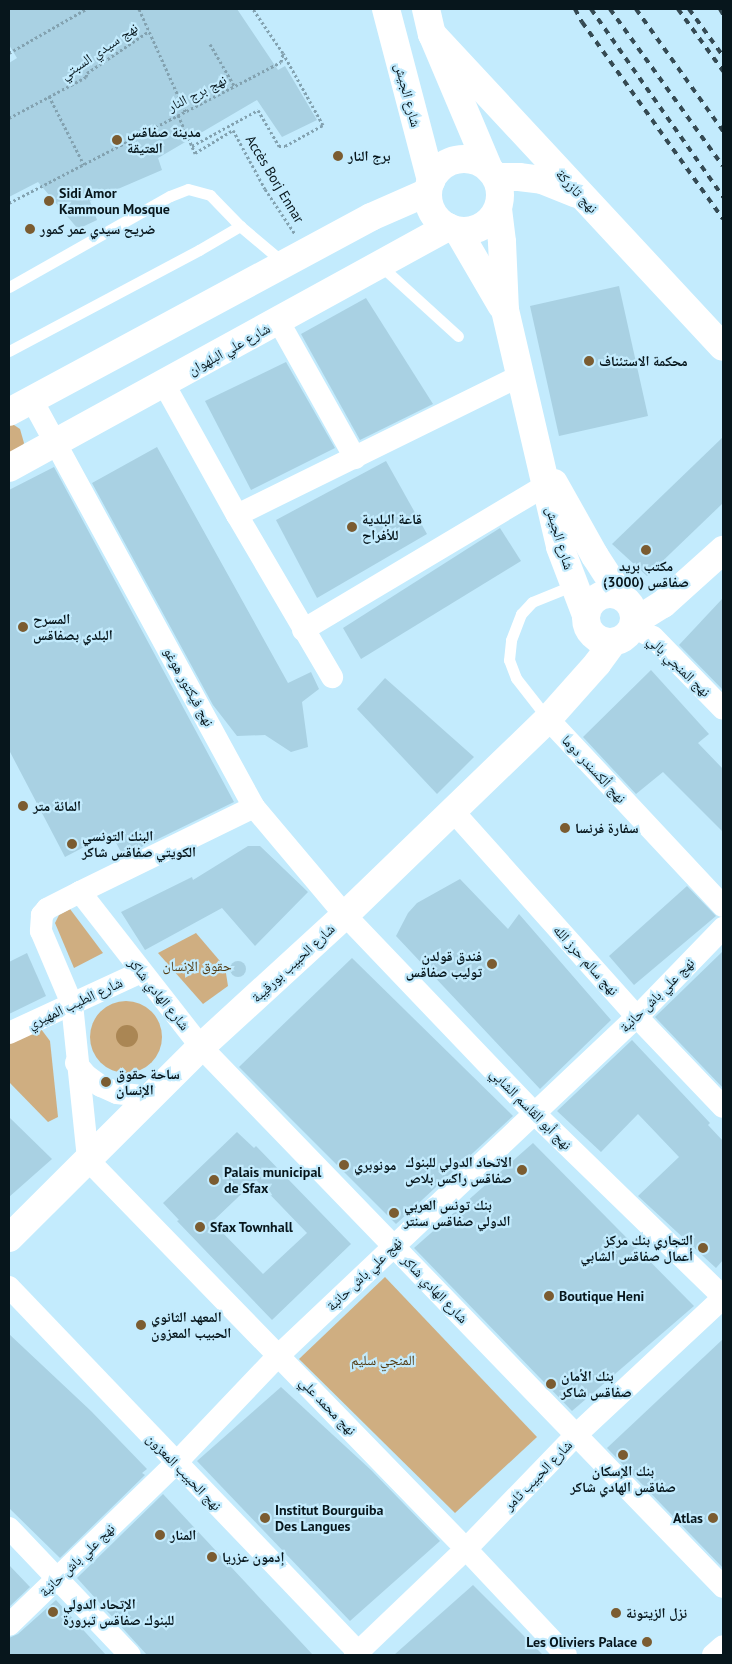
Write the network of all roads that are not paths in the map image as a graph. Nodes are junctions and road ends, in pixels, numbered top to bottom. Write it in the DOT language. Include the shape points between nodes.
graph roads {
  1 [pos="386,9"];
  2 [pos="429,21"];
  3 [pos="492,173"];
  4 [pos="429,186"];
  5 [pos="584,198"];
  6 [pos="498,209"];
  7 [pos="240,226"];
  8 [pos="453,229"];
  9 [pos="296,258"];
  10 [pos="381,266"];
  11 [pos="9,287"];
  12 [pos="505,310"];
  13 [pos="279,322"];
  14 [pos="458,336"];
  15 [pos="723,347"];
  16 [pos="9,351"];
  17 [pos="521,375"];
  18 [pos="164,384"];
  19 [pos="20,406"];
  20 [pos="56,444"];
  21 [pos="354,458"];
  22 [pos="9,468"];
  23 [pos="546,475"];
  24 [pos="237,515"];
  25 [pos="723,550"];
  26 [pos="574,585"];
  27 [pos="626,618"];
  28 [pos="586,619"];
  29 [pos="303,630"];
  30 [pos="332,677"];
  31 [pos="576,687"];
  32 [pos="723,709"];
  33 [pos="548,719"];
  34 [pos="254,807"];
  35 [pos="452,810"];
  36 [pos="80,892"];
  37 [pos="723,906"];
  38 [pos="345,915"];
  39 [pos="723,928"];
  40 [pos="141,972"];
  41 [pos="72,1004"];
  42 [pos="637,1017"];
  43 [pos="9,1033"];
  44 [pos="202,1047"];
  45 [pos="76,1063"];
  46 [pos="151,1097"];
  47 [pos="723,1107"];
  48 [pos="534,1113"];
  49 [pos="88,1160"];
  50 [pos="9,1238"];
  51 [pos="393,1245"];
  52 [pos="9,1287"];
  53 [pos="723,1298"];
  54 [pos="279,1355"];
  55 [pos="576,1435"];
  56 [pos="176,1463"];
  57 [pos="9,1528"];
  58 [pos="466,1549"];
  59 [pos="58,1579"];
  60 [pos="723,1587"];
  61 [pos="9,1625"];
  62 [pos="723,1646"];
  63 [pos="358,1654"];
  64 [pos="130,1655"];
  65 [pos="566,1655"];
  66 [pos="713,1655"];
  1 -- 4 [label="street, شارع الجيش"];
  2 -- 3 [label="street"];
  2 -- 5 [label="street, نهج تازركة"];
  3 -- 4 [label="street" via="468,159 456,160 437,171"];
  3 -- 5 [label="street" via="542,180"];
  3 -- 6 [label="street" via="500,198"];
  4 -- 8 [label="street" via="432,213"];
  4 -- 9 [label="street"];
  5 -- 15 [label="street, نهج تازركة"];
  6 -- 8 [label="street" via="482,227 470,231"];
  6 -- 12 [label="street, شارع الجيش"];
  7 -- 9 [label="lane"];
  7 -- 11 [label="lane" via="210,195 188,189 170,196"];
  7 -- 16 [label="lane"];
  8 -- 10 [label="street, شارع علي البلهوان"];
  8 -- 12 [label="street, شارع الجيش"];
  9 -- 19 [label="street"];
  10 -- 13 [label="street, شارع علي البلهوان"];
  10 -- 14 [label="lane"];
  12 -- 17 [label="street, شارع الجيش"];
  13 -- 18 [label="street, شارع علي البلهوان"];
  13 -- 21 [label="street"];
  17 -- 21 [label="street"];
  17 -- 23 [label="street, شارع الجيش"];
  18 -- 20 [label="street, شارع علي البلهوان"];
  18 -- 24 [label="street"];
  19 -- 20 [label="street, نهج فيكتور هوغو"];
  20 -- 22 [label="street, شارع علي البلهوان"];
  20 -- 34 [label="street, نهج فيكتور هوغو"];
  21 -- 24 [label="street"];
  23 -- 26 [label="street, شارع الجيش" via="560,547"];
  23 -- 27 [label="street, شارع الجيش" via="595,556"];
  23 -- 29 [label="street"];
  24 -- 29 [label="street"];
  25 -- 27 [label="street, شارع الحبيب بورقيبة" via="663,604"];
  26 -- 28 [label="street, شارع الجيش"];
  26 -- 33 [label="lane" via="532,602 521,614 511,640 509,660 516,678"];
  27 -- 28 [label="street" via="606,642 593,636"];
  27 -- 28 [label="street" via="606,594 598,596 588,607"];
  27 -- 31 [label="street, شارع الحبيب بورقيبة"];
  27 -- 32 [label="street, نهج المنجي بالي" via="653,637"];
  28 -- 31 [label="street"];
  29 -- 30 [label="street"];
  31 -- 33 [label="street, شارع الحبيب بورقيبة"];
  33 -- 35 [label="street, شارع الحبيب بورقيبة"];
  33 -- 37 [label="street, نهج ألكسندر دوما"];
  34 -- 36 [label="street"];
  34 -- 38 [label="street, نهج فيكتور هوغو"];
  35 -- 38 [label="street, شارع الحبيب بورقيبة"];
  35 -- 42 [label="street, نهج سالم حرز الله"];
  36 -- 40 [label="street, شارع الهادي شاكر"];
  36 -- 41 [label="street" via="47,909 41,922 41,931"];
  38 -- 44 [label="street, شارع الحبيب بورقيبة"];
  38 -- 48 [label="street, نهج أبو القاسم الشابي"];
  39 -- 42 [label="street, نهج علي باش حانبة"];
  40 -- 41 [label="street, شارع الطيب المهيري"];
  40 -- 44 [label="street, شارع الهادي شاكر"];
  41 -- 43 [label="street, شارع الطيب المهيري"];
  41 -- 45 [label="street"];
  42 -- 47 [label="street, نهج سالم حرز الله"];
  42 -- 48 [label="street, نهج علي باش حانبة"];
  44 -- 46 [label="street, شارع الحبيب بورقيبة"];
  44 -- 51 [label="street, شارع الهادي شاكر"];
  45 -- 46 [label="street" via="101,1086 117,1093"];
  45 -- 49 [label="street"];
  46 -- 49 [label="street, شارع الحبيب بورقيبة"];
  48 -- 51 [label="street, نهج علي باش حانبة"];
  48 -- 53 [label="street, نهج أبو القاسم الشابي"];
  49 -- 50 [label="street, شارع الحبيب بورقيبة"];
  49 -- 54 [label="street, نهج محمد علي"];
  51 -- 54 [label="street, نهج علي باش حانبة"];
  51 -- 55 [label="street, شارع الهادي شاكر"];
  52 -- 56 [label="street, نهج الحبيب المعزون"];
  53 -- 55 [label="street, شارع الحبيب ثامر"];
  54 -- 56 [label="street, نهج علي باش حانبة"];
  54 -- 58 [label="street, نهج محمد علي"];
  55 -- 58 [label="street, شارع الحبيب ثامر"];
  55 -- 60 [label="street, شارع الهادي شاكر"];
  56 -- 59 [label="street, نهج علي باش حانبة"];
  56 -- 63 [label="street, نهج الحبيب المعزون"];
  57 -- 59 [label="street"];
  58 -- 63 [label="street, شارع الحبيب ثامر"];
  58 -- 65 [label="street, نهج محمد علي"];
  59 -- 61 [label="street, نهج علي باش حانبة"];
  59 -- 64 [label="street"];
  62 -- 66 [label="street"];
}
